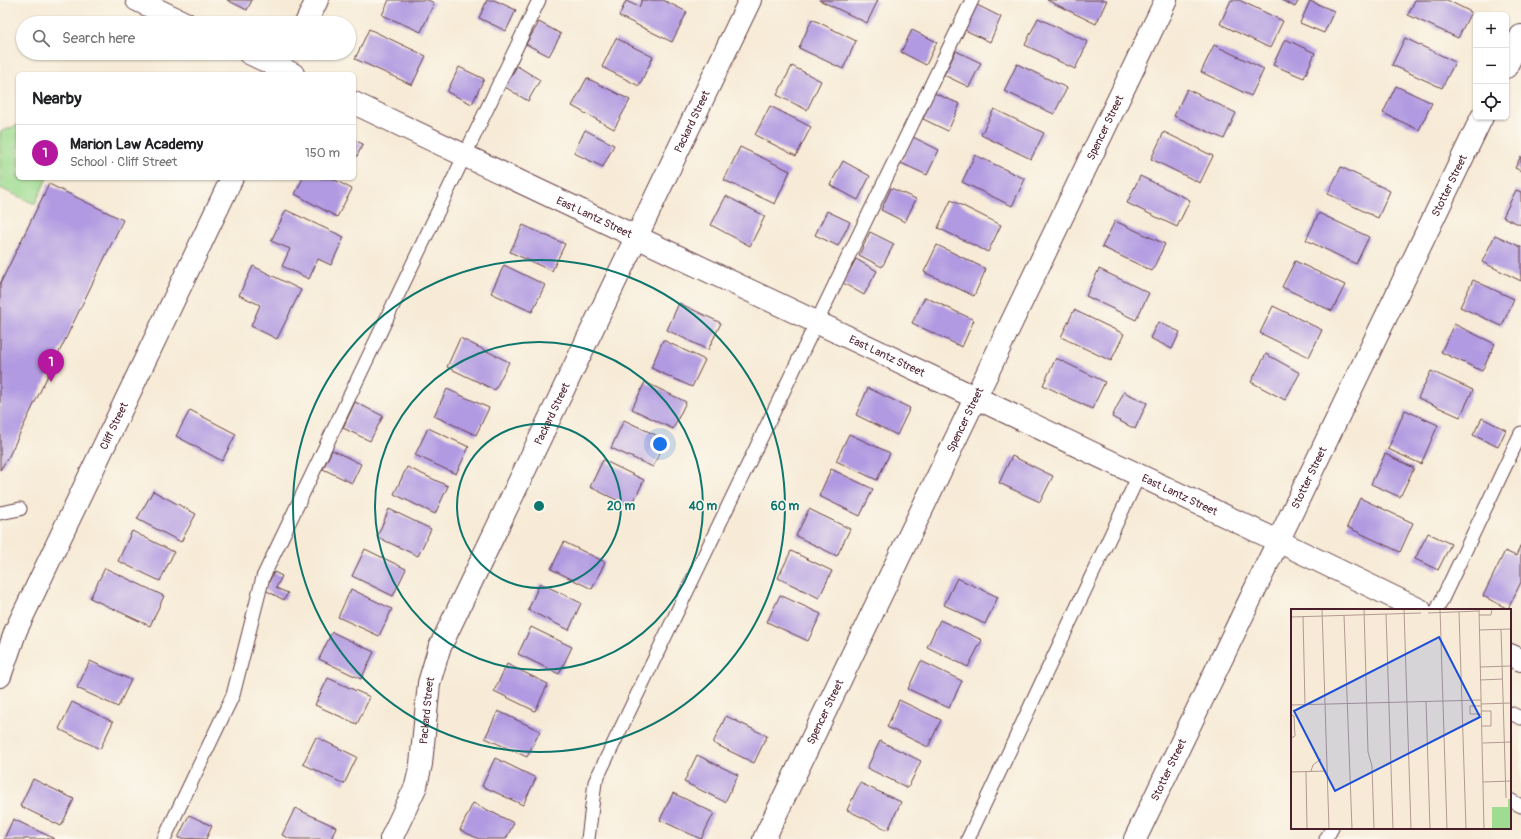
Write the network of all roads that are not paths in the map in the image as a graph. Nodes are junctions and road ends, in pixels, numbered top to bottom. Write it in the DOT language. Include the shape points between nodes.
graph roads {
  1 [pos="137,0"];
  2 [pos="317,0"];
  3 [pos="539,0"];
  4 [pos="750,0"];
  5 [pos="972,0"];
  6 [pos="1166,0"];
  7 [pos="171,16"];
  8 [pos="309,16"];
  9 [pos="1521,36"];
  10 [pos="266,60"];
  11 [pos="1509,61"];
  12 [pos="287,68"];
  13 [pos="356,104"];
  14 [pos="1481,120"];
  15 [pos="464,155"];
  16 [pos="231,180"];
  17 [pos="636,236"];
  18 [pos="816,322"];
  19 [pos="976,397"];
  20 [pos="1521,433"];
  21 [pos="1139,475"];
  22 [pos="20,509"];
  23 [pos="0,513"];
  24 [pos="1278,541"];
  25 [pos="1418,609"];
  26 [pos="1437,609"];
  27 [pos="8,626"];
  28 [pos="1511,655"];
  29 [pos="1521,660"];
  30 [pos="0,676"];
  31 [pos="1511,713"];
  32 [pos="1521,718"];
  33 [pos="1511,801"];
  34 [pos="1521,806"];
  35 [pos="1331,829"];
  36 [pos="164,839"];
  37 [pos="390,839"];
  38 [pos="588,839"];
  39 [pos="764,839"];
  40 [pos="968,839"];
  41 [pos="1135,839"];
  42 [pos="1326,839"];
  1 -- 7 [label="street"];
  2 -- 8 [label="street"];
  3 -- 15 [label="lane"];
  4 -- 17 [label="street, Packard Street"];
  5 -- 18 [label="lane"];
  6 -- 19 [label="street, Spencer Street"];
  9 -- 11 [label="street"];
  10 -- 12 [label="street"];
  13 -- 15 [label="street, East Lantz Street"];
  14 -- 24 [label="street, Stotter Street"];
  15 -- 17 [label="street, East Lantz Street"];
  15 -- 36 [label="lane" via="263,577 233,695"];
  16 -- 27 [label="street, Cliff Street"];
  17 -- 18 [label="street, East Lantz Street"];
  17 -- 37 [label="street, Packard Street" via="439,649 429,683 421,764 416,786"];
  18 -- 19 [label="street, East Lantz Street"];
  18 -- 38 [label="lane" via="595,782"];
  19 -- 21 [label="street, East Lantz Street"];
  19 -- 39 [label="street, Spencer Street"];
  20 -- 26 [label="lane"];
  21 -- 24 [label="street, East Lantz Street"];
  21 -- 40 [label="lane"];
  22 -- 23 [label="lane"];
  24 -- 25 [label="street, East Lantz Street"];
  24 -- 41 [label="street, Stotter Street"];
  27 -- 30 [label="street, Cliff Street"];
  28 -- 29 [label="street"];
  31 -- 32 [label="lane"];
  33 -- 34 [label="lane"];
  35 -- 42 [label="lane"];
}
